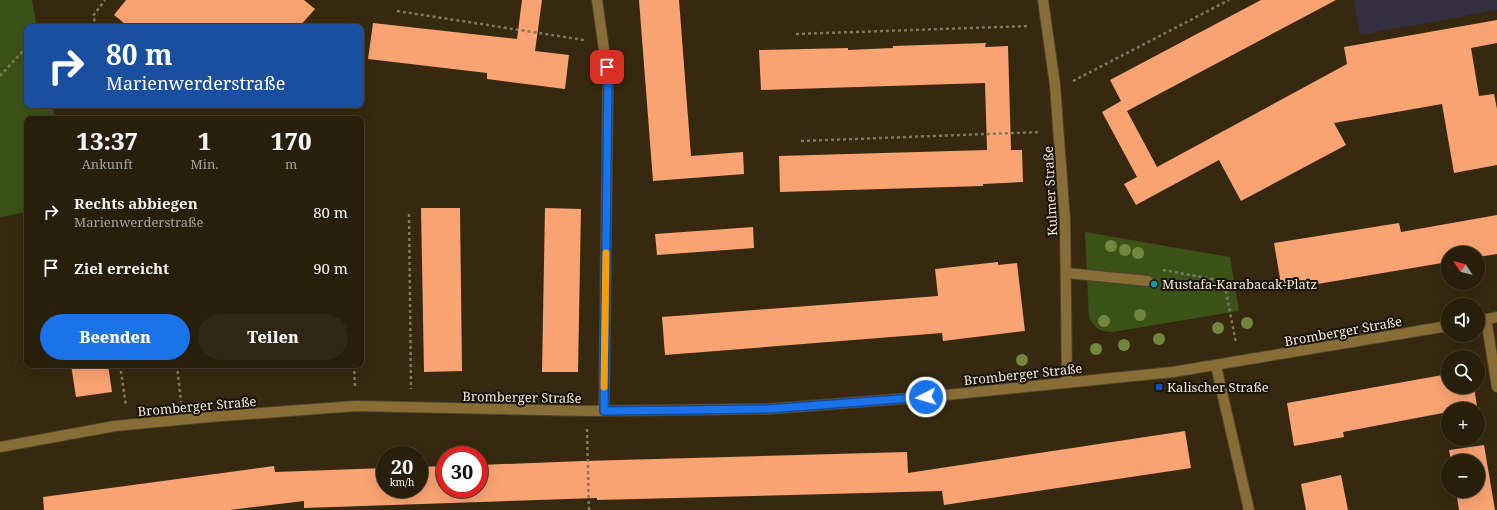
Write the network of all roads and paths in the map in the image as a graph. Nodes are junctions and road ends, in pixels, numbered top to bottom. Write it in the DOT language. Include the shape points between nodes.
graph roads {
  1 [pos="105,0"];
  2 [pos="597,0"];
  3 [pos="1043,0"];
  4 [pos="1229,0"];
  5 [pos="397,12"];
  6 [pos="97,24"];
  7 [pos="1046,25"];
  8 [pos="796,34"];
  9 [pos="604,43"];
  10 [pos="24,52"];
  11 [pos="0,76"];
  12 [pos="1055,84"];
  13 [pos="1059,130"];
  14 [pos="801,141"];
  15 [pos="409,214"];
  16 [pos="1155,269"];
  17 [pos="1066,273"];
  18 [pos="1148,281"];
  19 [pos="1497,317"];
  20 [pos="1485,319"];
  21 [pos="1441,327"];
  22 [pos="1485,333"];
  23 [pos="1240,362"];
  24 [pos="1216,366"];
  25 [pos="120,368"];
  26 [pos="177,368"];
  27 [pos="1067,382"];
  28 [pos="1497,387"];
  29 [pos="411,407"];
  30 [pos="586,411"];
  31 [pos="604,411"];
  32 [pos="183,419"];
  33 [pos="128,425"];
  34 [pos="0,447"];
  35 [pos="589,510"];
  36 [pos="1249,510"];
  1 -- 6 [label="path" via="94,16"];
  2 -- 9 [label="street"];
  3 -- 7 [label="street, Kulmer Straße"];
  4 -- 12 [label="path" via="1076,81"];
  5 -- 9 [label="path"];
  7 -- 8 [label="path"];
  7 -- 12 [label="street, Kulmer Straße"];
  9 -- 31 [label="street" via="608,78"];
  10 -- 11 [label="path"];
  12 -- 13 [label="street, Kulmer Straße"];
  13 -- 14 [label="path"];
  13 -- 17 [label="street, Kulmer Straße"];
  15 -- 29 [label="path"];
  16 -- 23 [label="path" via="1224,281"];
  17 -- 18 [label="street"];
  17 -- 27 [label="street, Kulmer Straße"];
  19 -- 20 [label="street"];
  21 -- 23 [label="street, Bromberger Straße"];
  22 -- 28 [label="street"];
  23 -- 24 [label="street, Bromberger Straße"];
  24 -- 27 [label="street, Bromberger Straße"];
  24 -- 36 [label="street"];
  25 -- 33 [label="path"];
  26 -- 32 [label="path"];
  27 -- 31 [label="street, Bromberger Straße" via="926,397 768,409"];
  29 -- 30 [label="street, Bromberger Straße"];
  29 -- 32 [label="street, Bromberger Straße" via="356,406"];
  30 -- 31 [label="street, Bromberger Straße"];
  30 -- 35 [label="path"];
  32 -- 33 [label="street, Bromberger Straße"];
  33 -- 34 [label="street, Bromberger Straße"];
}
